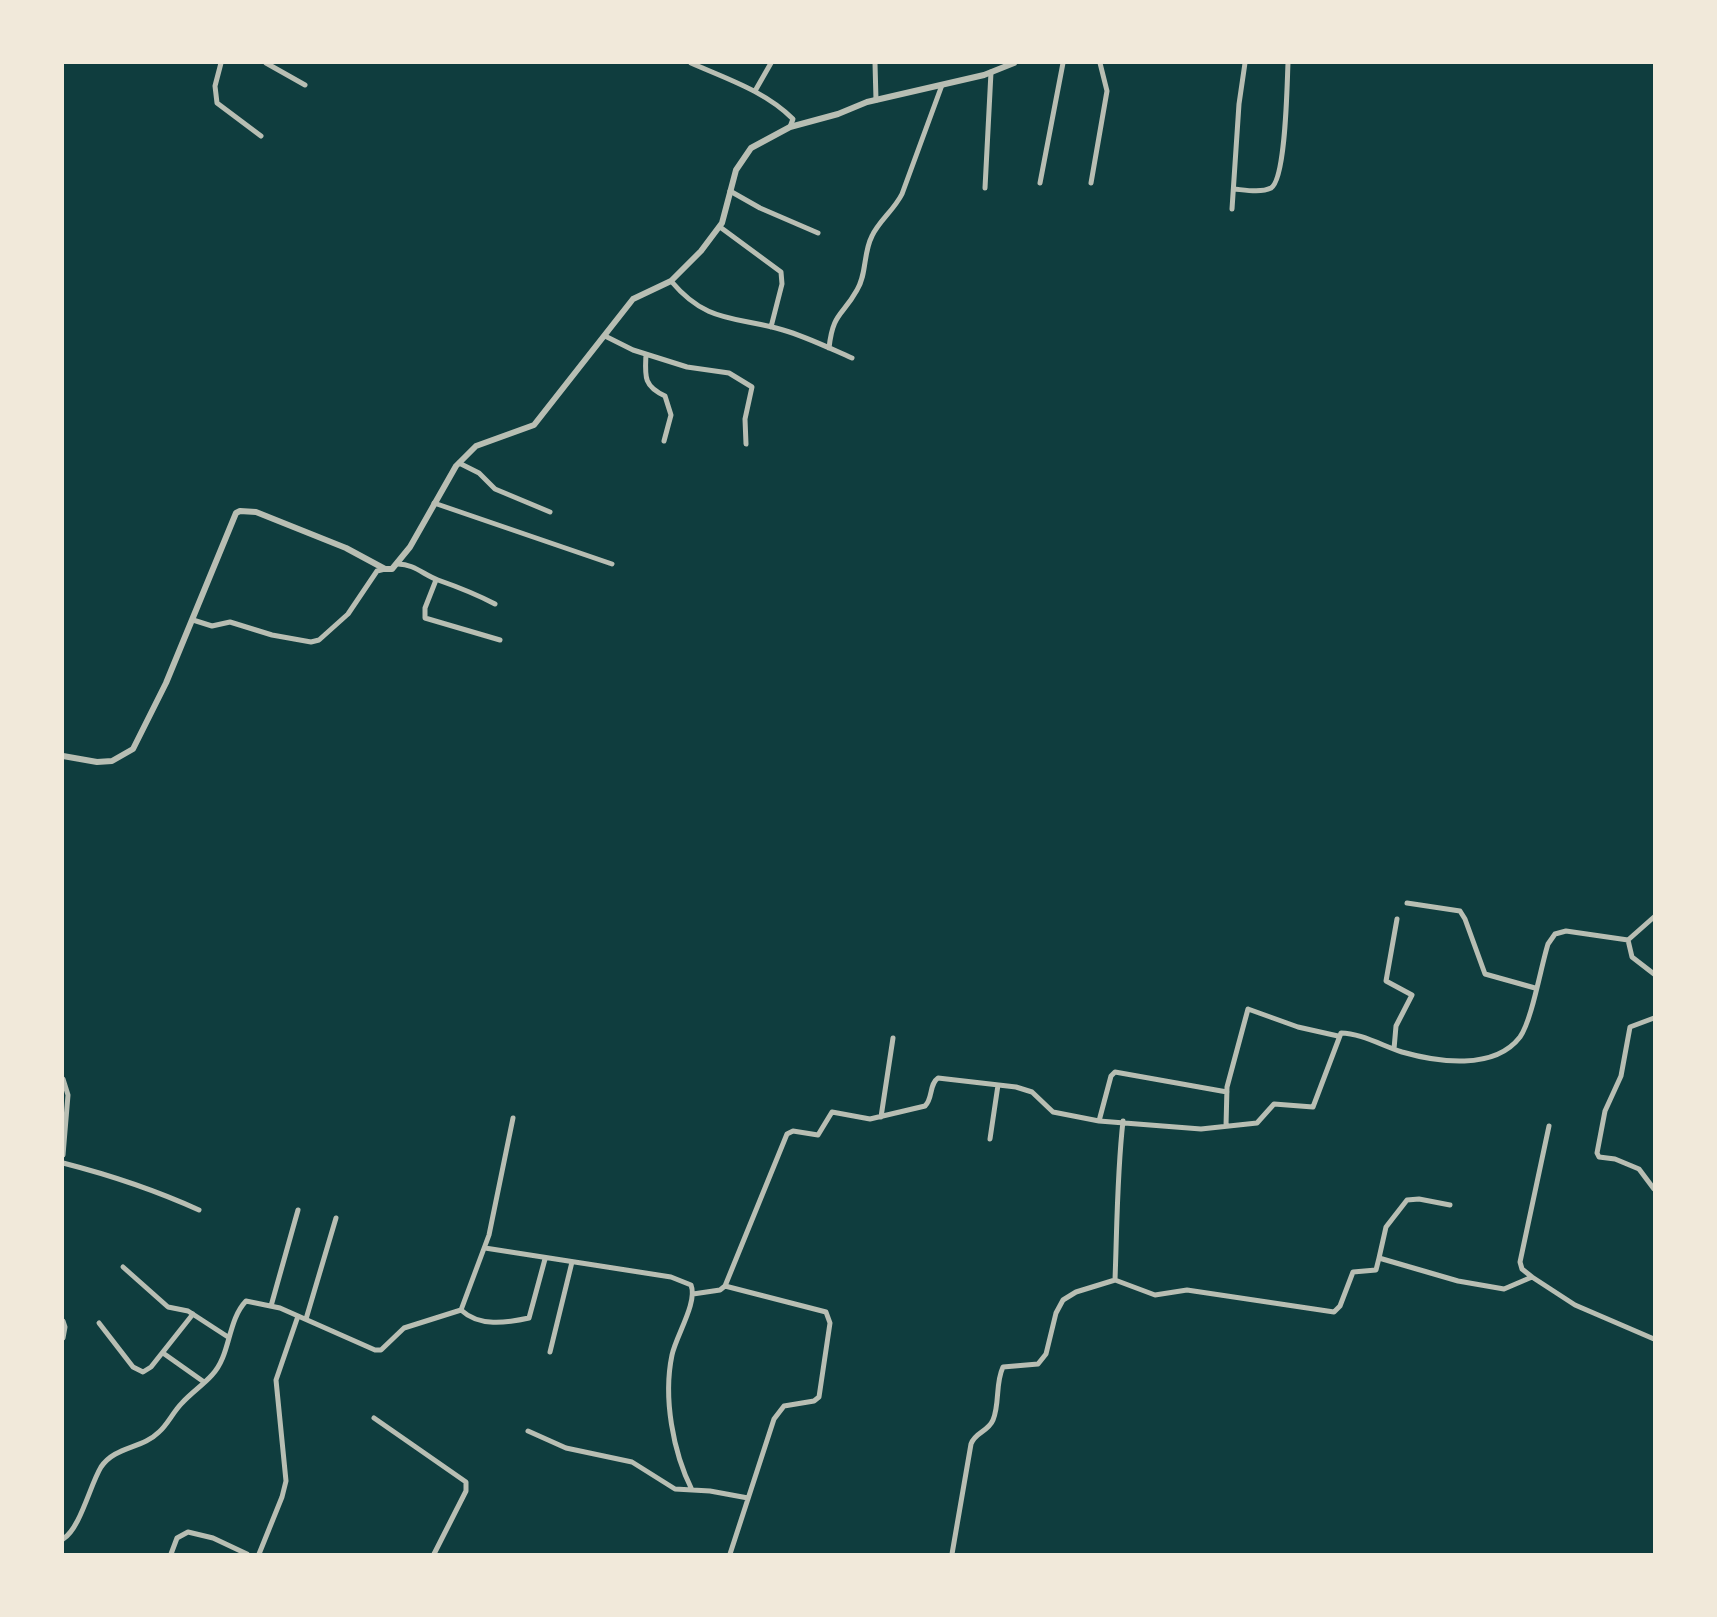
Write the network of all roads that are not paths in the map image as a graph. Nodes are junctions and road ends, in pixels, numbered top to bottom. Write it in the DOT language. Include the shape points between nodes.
graph roads {
  1 [pos="221,63"];
  2 [pos="266,63"];
  3 [pos="691,63"];
  4 [pos="771,63"];
  5 [pos="874,63"];
  6 [pos="1014,63"];
  7 [pos="1063,63"];
  8 [pos="1100,63"];
  9 [pos="1245,63"];
  10 [pos="1288,63"];
  11 [pos="992,72"];
  12 [pos="942,85"];
  13 [pos="305,86"];
  14 [pos="755,91"];
  15 [pos="876,100"];
  16 [pos="790,127"];
  17 [pos="261,136"];
  18 [pos="1040,183"];
  19 [pos="1091,183"];
  20 [pos="985,188"];
  21 [pos="1234,189"];
  22 [pos="730,191"];
  23 [pos="1232,208"];
  24 [pos="720,227"];
  25 [pos="818,233"];
  26 [pos="671,281"];
  27 [pos="771,327"];
  28 [pos="605,336"];
  29 [pos="829,348"];
  30 [pos="646,354"];
  31 [pos="852,358"];
  32 [pos="664,441"];
  33 [pos="746,444"];
  34 [pos="459,464"];
  35 [pos="434,503"];
  36 [pos="550,512"];
  37 [pos="398,564"];
  38 [pos="612,564"];
  39 [pos="385,569"];
  40 [pos="436,580"];
  41 [pos="495,604"];
  42 [pos="193,620"];
  43 [pos="500,640"];
  44 [pos="63,756"];
  45 [pos="1407,903"];
  46 [pos="1654,916"];
  47 [pos="1397,919"];
  48 [pos="1628,940"];
  49 [pos="1654,974"];
  50 [pos="1535,988"];
  51 [pos="1654,1018"];
  52 [pos="1338,1036"];
  53 [pos="893,1038"];
  54 [pos="1394,1049"];
  55 [pos="63,1079"];
  56 [pos="998,1085"];
  57 [pos="1227,1092"];
  58 [pos="881,1117"];
  59 [pos="513,1118"];
  60 [pos="1099,1120"];
  61 [pos="1123,1121"];
  62 [pos="1226,1126"];
  63 [pos="1549,1126"];
  64 [pos="990,1139"];
  65 [pos="63,1155"];
  66 [pos="63,1163"];
  67 [pos="1654,1189"];
  68 [pos="1450,1205"];
  69 [pos="199,1210"];
  70 [pos="298,1210"];
  71 [pos="336,1218"];
  72 [pos="485,1248"];
  73 [pos="1380,1258"];
  74 [pos="545,1259"];
  75 [pos="572,1262"];
  76 [pos="123,1267"];
  77 [pos="1532,1277"];
  78 [pos="1114,1280"];
  79 [pos="725,1286"];
  80 [pos="693,1294"];
  81 [pos="272,1306"];
  82 [pos="461,1310"];
  83 [pos="193,1314"];
  84 [pos="298,1316"];
  85 [pos="306,1319"];
  86 [pos="63,1321"];
  87 [pos="99,1323"];
  88 [pos="228,1337"];
  89 [pos="63,1338"];
  90 [pos="1654,1339"];
  91 [pos="550,1352"];
  92 [pos="163,1353"];
  93 [pos="204,1383"];
  94 [pos="374,1418"];
  95 [pos="528,1431"];
  96 [pos="690,1485"];
  97 [pos="748,1498"];
  98 [pos="63,1539"];
  99 [pos="171,1554"];
  100 [pos="247,1554"];
  101 [pos="259,1554"];
  102 [pos="434,1554"];
  103 [pos="730,1554"];
  104 [pos="952,1554"];
  1 -- 17 [label="street" via="215,86 217,103"];
  2 -- 13 [label="street"];
  3 -- 14 [label="street"];
  4 -- 14 [label="street"];
  5 -- 15 [label="street"];
  6 -- 11 [label="street"];
  7 -- 18 [label="street"];
  8 -- 19 [label="street" via="1107,91"];
  9 -- 21 [label="street"];
  10 -- 21 [label="street" via="1276,183 1268,189"];
  11 -- 12 [label="street"];
  11 -- 20 [label="street"];
  12 -- 15 [label="street"];
  12 -- 29 [label="street" via="902,194 872,234 860,284 835,318"];
  14 -- 16 [label="street" via="793,119"];
  15 -- 16 [label="street"];
  16 -- 22 [label="street" via="751,148 736,170"];
  21 -- 23 [label="street"];
  22 -- 24 [label="street"];
  22 -- 25 [label="street"];
  24 -- 26 [label="street"];
  24 -- 27 [label="street" via="781,272 782,284"];
  26 -- 27 [label="street" via="684,296 708,312"];
  26 -- 28 [label="street" via="633,299"];
  27 -- 29 [label="street"];
  28 -- 30 [label="street"];
  28 -- 34 [label="street" via="534,425 476,446"];
  29 -- 31 [label="street"];
  30 -- 32 [label="street" via="651,390 665,396 670,410"];
  30 -- 33 [label="street" via="687,367 729,374 752,387 745,419"];
  34 -- 35 [label="street"];
  34 -- 36 [label="street" via="479,474 495,489"];
  35 -- 37 [label="street"];
  35 -- 38 [label="street"];
  37 -- 39 [label="street"];
  37 -- 40 [label="street" via="408,564"];
  39 -- 42 [label="street" via="377,571 348,614 319,640 272,635 230,621 212,626"];
  39 -- 42 [label="street" via="346,548 256,512 240,511 233,519"];
  40 -- 41 [label="street"];
  40 -- 43 [label="street" via="425,618"];
  42 -- 44 [label="street" via="133,749 112,761"];
  45 -- 50 [label="street" via="1460,911 1485,974"];
  46 -- 48 [label="street"];
  47 -- 54 [label="street" via="1386,981 1412,995 1396,1026"];
  48 -- 49 [label="street" via="1632,957"];
  48 -- 50 [label="street" via="1555,934 1548,944"];
  50 -- 54 [label="street" via="1520,1037 1496,1055 1452,1061"];
  51 -- 67 [label="street" via="1630,1027 1621,1076 1602,1123 1597,1153 1599,1157 1640,1169"];
  52 -- 54 [label="street" via="1346,1033"];
  52 -- 57 [label="street" via="1248,1009"];
  52 -- 62 [label="street" via="1313,1107 1274,1104 1257,1123"];
  53 -- 58 [label="street"];
  55 -- 65 [label="street" via="68,1095"];
  56 -- 58 [label="street" via="938,1078 927,1105"];
  56 -- 60 [label="street" via="1032,1092 1053,1112"];
  56 -- 64 [label="street"];
  57 -- 60 [label="street" via="1115,1072"];
  57 -- 62 [label="street"];
  58 -- 79 [label="street" via="870,1119 832,1112 818,1134 787,1134"];
  59 -- 72 [label="street"];
  60 -- 61 [label="street"];
  61 -- 62 [label="street" via="1188,1129"];
  61 -- 78 [label="street"];
  63 -- 77 [label="street" via="1520,1262"];
  66 -- 69 [label="street" via="111,1175"];
  68 -- 73 [label="street" via="1407,1200 1386,1227"];
  70 -- 81 [label="street"];
  71 -- 85 [label="street"];
  72 -- 74 [label="street"];
  72 -- 82 [label="street"];
  73 -- 77 [label="street" via="1458,1281 1504,1289"];
  73 -- 78 [label="street" via="1376,1270 1353,1272 1334,1312 1187,1290 1155,1295"];
  74 -- 75 [label="street"];
  74 -- 82 [label="street" via="529,1318 477,1321"];
  75 -- 80 [label="street" via="671,1277 688,1282"];
  75 -- 91 [label="street"];
  76 -- 83 [label="street" via="168,1307"];
  77 -- 90 [label="street" via="1575,1305"];
  78 -- 104 [label="street" via="1063,1300 1046,1354 1038,1364 1003,1367 993,1420 970,1444"];
  79 -- 80 [label="street"];
  79 -- 97 [label="street" via="826,1312 830,1323 819,1397 793,1402 778,1411"];
  80 -- 96 [label="street" via="674,1347 671,1372 672,1439"];
  81 -- 84 [label="street"];
  81 -- 88 [label="street" via="246,1301"];
  82 -- 85 [label="street" via="404,1328 381,1350 344,1339"];
  83 -- 88 [label="street"];
  83 -- 92 [label="street"];
  84 -- 85 [label="street"];
  84 -- 101 [label="street" via="276,1380 286,1481"];
  86 -- 89 [label="street"];
  87 -- 92 [label="street" via="139,1371 147,1371"];
  88 -- 93 [label="street" via="220,1365"];
  92 -- 93 [label="street"];
  93 -- 98 [label="street" via="149,1440 110,1456 73,1529"];
  94 -- 102 [label="street" via="466,1482 466,1491"];
  95 -- 96 [label="street" via="566,1448 632,1462 665,1485"];
  96 -- 97 [label="street"];
  97 -- 103 [label="street"];
  99 -- 100 [label="street" via="177,1538 188,1532 213,1538"];
}
